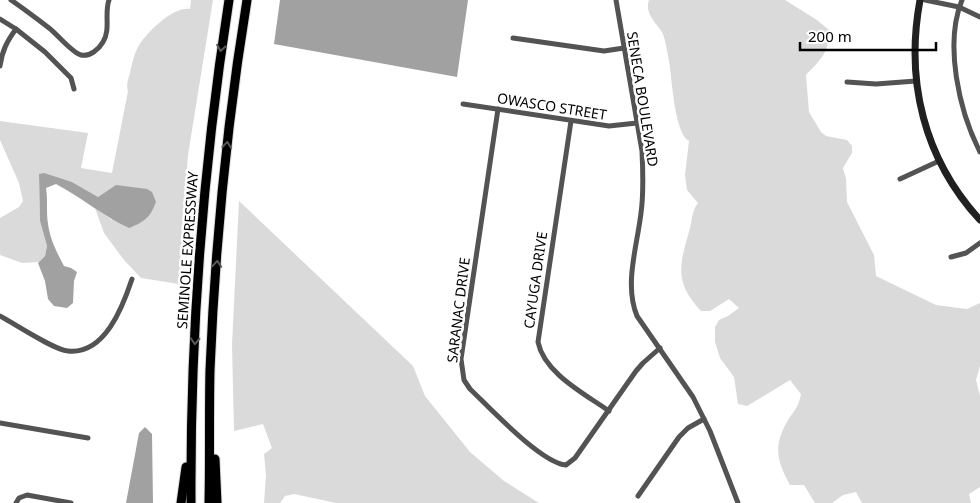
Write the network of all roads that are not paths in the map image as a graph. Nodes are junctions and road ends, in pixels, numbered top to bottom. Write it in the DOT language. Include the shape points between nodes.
graph roads {
  1 [pos="11,0"];
  2 [pos="109,0"];
  3 [pos="229,0"];
  4 [pos="247,0"];
  5 [pos="616,0"];
  6 [pos="920,0"];
  7 [pos="925,0"];
  8 [pos="962,0"];
  9 [pos="959,8"];
  10 [pos="980,17"];
  11 [pos="0,19"];
  12 [pos="16,29"];
  13 [pos="513,38"];
  14 [pos="624,48"];
  15 [pos="0,66"];
  16 [pos="916,81"];
  17 [pos="847,82"];
  18 [pos="74,89"];
  19 [pos="463,104"];
  20 [pos="498,109"];
  21 [pos="570,120"];
  22 [pos="637,122"];
  23 [pos="980,152"];
  24 [pos="939,161"];
  25 [pos="900,179"];
  26 [pos="980,220"];
  27 [pos="980,244"];
  28 [pos="951,257"];
  29 [pos="132,279"];
  30 [pos="214,307"];
  31 [pos="0,316"];
  32 [pos="660,348"];
  33 [pos="609,411"];
  34 [pos="704,419"];
  35 [pos="0,423"];
  36 [pos="190,430"];
  37 [pos="88,438"];
  38 [pos="638,496"];
  39 [pos="16,503"];
  40 [pos="71,503"];
  41 [pos="181,503"];
  42 [pos="191,503"];
  43 [pos="209,503"];
  44 [pos="217,503"];
  45 [pos="738,503"];
  1 -- 2 [label="street" via="78,54 86,55 99,47 106,36"];
  3 -- 36 [label="highway, SEMINOLE EXPRESSWAY, one-way" via="202,205"];
  30 -- 4 [label="highway, one-way" via="219,221"];
  5 -- 14 [label="street, SENECA BOULEVARD"];
  6 -- 16 [label="street" via="914,54"];
  7 -- 9 [label="street"];
  8 -- 9 [label="street"];
  9 -- 10 [label="street"];
  9 -- 23 [label="street" via="955,32 956,77 964,116"];
  11 -- 12 [label="street"];
  12 -- 15 [label="street" via="6,41"];
  12 -- 18 [label="street" via="71,78"];
  13 -- 14 [label="street" via="604,51"];
  14 -- 22 [label="street, SENECA BOULEVARD"];
  16 -- 17 [label="street"];
  16 -- 24 [label="street" via="924,123"];
  19 -- 20 [label="street, OWASCO STREET"];
  20 -- 21 [label="street, OWASCO STREET"];
  20 -- 33 [label="street, SARANAC DRIVE" via="461,359 464,380 518,435 561,464 566,465 575,458"];
  21 -- 22 [label="street, OWASCO STREET" via="609,126"];
  21 -- 33 [label="street, CAYUGA DRIVE" via="538,342 542,356 554,370"];
  22 -- 32 [label="street, SENECA BOULEVARD" via="642,151 643,193 631,295 637,316"];
  24 -- 25 [label="street"];
  24 -- 26 [label="street" via="960,196"];
  27 -- 28 [label="street"];
  29 -- 31 [label="street" via="114,324 103,336 80,350 68,352 57,348"];
  30 -- 43 [label="highway"];
  30 -- 44 [label="highway" via="217,322"];
  32 -- 33 [label="street, SARANAC DRIVE" via="636,371"];
  32 -- 34 [label="street, SENECA BOULEVARD"];
  34 -- 38 [label="street" via="680,437"];
  34 -- 45 [label="street, SENECA BOULEVARD"];
  35 -- 37 [label="street"];
  36 -- 41 [label="highway"];
  36 -- 42 [label="highway, SEMINOLE EXPRESSWAY"];
  39 -- 40 [label="street" via="19,498 27,496"];
}
